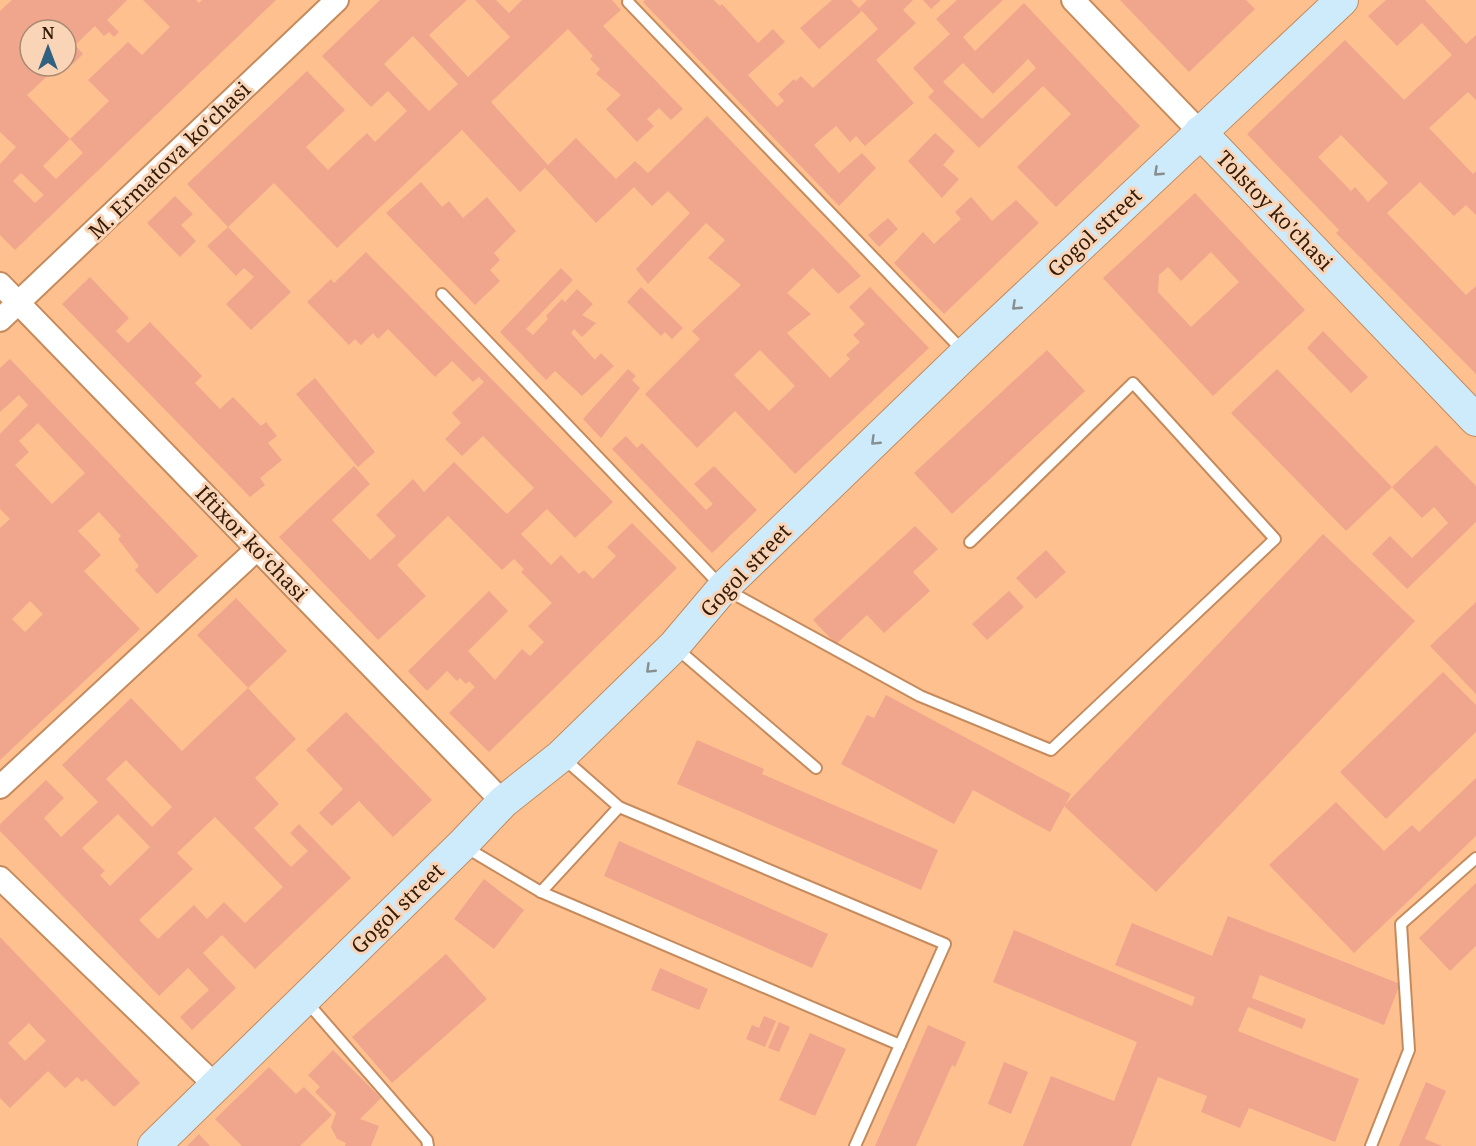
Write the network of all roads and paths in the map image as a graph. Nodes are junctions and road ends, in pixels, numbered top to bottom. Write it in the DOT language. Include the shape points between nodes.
graph roads {
  1 [pos="337,0"];
  2 [pos="1073,0"];
  3 [pos="1342,0"];
  4 [pos="628,2"];
  5 [pos="1200,132"];
  6 [pos="0,284"];
  7 [pos="442,294"];
  8 [pos="18,303"];
  9 [pos="0,320"];
  10 [pos="966,353"];
  11 [pos="1476,420"];
  12 [pos="969,543"];
  13 [pos="258,549"];
  14 [pos="723,588"];
  15 [pos="674,646"];
  16 [pos="561,756"];
  17 [pos="816,768"];
  18 [pos="0,787"];
  19 [pos="503,802"];
  20 [pos="619,807"];
  21 [pos="462,845"];
  22 [pos="1476,858"];
  23 [pos="0,878"];
  24 [pos="541,892"];
  25 [pos="304,998"];
  26 [pos="900,1045"];
  27 [pos="216,1086"];
  28 [pos="153,1146"];
  29 [pos="428,1146"];
  30 [pos="855,1146"];
  31 [pos="1371,1146"];
  1 -- 8 [label="street, M. Ermatova koʻchasi"];
  2 -- 5 [label="street, Tolstoy ko'chasi"];
  3 -- 5 [label="main road, Gogol street"];
  4 -- 10 [label="lane"];
  5 -- 10 [label="main road, Gogol street, one-way"];
  5 -- 11 [label="main road, Tolstoy ko'chasi"];
  6 -- 8 [label="street, Iftixor koʻchasi"];
  7 -- 14 [label="lane"];
  8 -- 9 [label="street, M. Ermatova koʻchasi"];
  8 -- 13 [label="street, Iftixor koʻchasi"];
  10 -- 14 [label="main road, Gogol street, one-way"];
  12 -- 14 [label="lane" via="1133,383 1275,539 1052,750 920,696"];
  13 -- 18 [label="street"];
  13 -- 19 [label="street, Iftixor koʻchasi"];
  14 -- 15 [label="main road, Gogol street"];
  15 -- 16 [label="main road, Gogol street, one-way"];
  15 -- 17 [label="lane"];
  16 -- 19 [label="main road, Gogol street"];
  16 -- 20 [label="lane"];
  19 -- 21 [label="main road, Gogol street"];
  20 -- 24 [label="lane"];
  20 -- 26 [label="lane" via="945,944"];
  21 -- 24 [label="lane"];
  21 -- 25 [label="main road, Gogol street"];
  22 -- 31 [label="lane" via="1401,924 1409,1050"];
  23 -- 27 [label="street"];
  24 -- 26 [label="lane"];
  25 -- 27 [label="main road, Gogol street"];
  25 -- 29 [label="lane" via="427,1140"];
  26 -- 30 [label="lane"];
  27 -- 28 [label="main road, Gogol street"];
}
